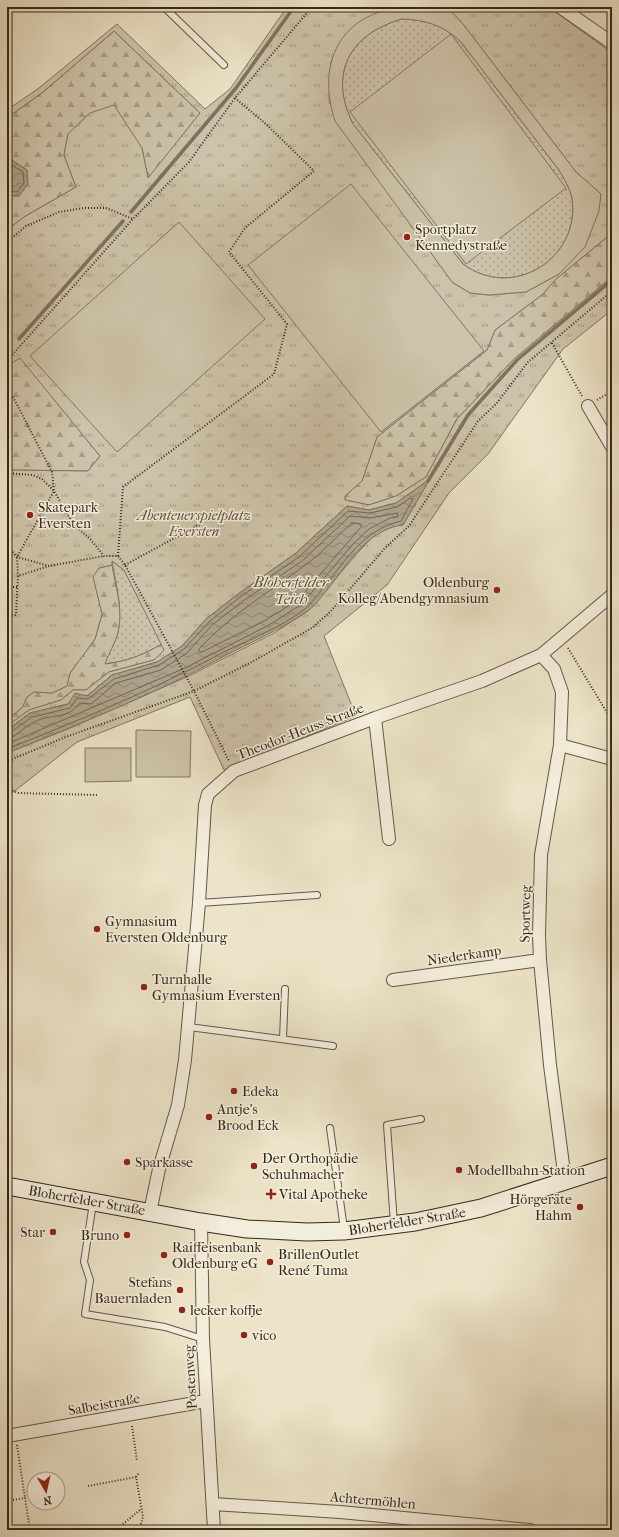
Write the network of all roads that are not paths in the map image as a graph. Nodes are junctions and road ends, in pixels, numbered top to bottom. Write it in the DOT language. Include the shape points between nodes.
graph roads {
  1 [pos="164,7"];
  2 [pos="560,7"];
  3 [pos="612,42"];
  4 [pos="224,65"];
  5 [pos="588,406"];
  6 [pos="612,447"];
  7 [pos="612,595"];
  8 [pos="541,655"];
  9 [pos="375,718"];
  10 [pos="560,745"];
  11 [pos="612,759"];
  12 [pos="389,839"];
  13 [pos="317,895"];
  14 [pos="199,902"];
  15 [pos="540,960"];
  16 [pos="393,980"];
  17 [pos="285,988"];
  18 [pos="189,1027"];
  19 [pos="283,1040"];
  20 [pos="333,1046"];
  21 [pos="421,1119"];
  22 [pos="330,1128"];
  23 [pos="612,1166"];
  24 [pos="565,1180"];
  25 [pos="7,1186"];
  26 [pos="93,1201"];
  27 [pos="150,1212"];
  28 [pos="201,1222"];
  29 [pos="394,1225"];
  30 [pos="344,1231"];
  31 [pos="203,1339"];
  32 [pos="206,1401"];
  33 [pos="11,1435"];
  34 [pos="213,1504"];
  35 [pos="465,1527"];
  36 [pos="214,1530"];
  37 [pos="530,1530"];
  1 -- 4 [label="lane"];
  2 -- 3 [label="street"];
  5 -- 6 [label="street"];
  7 -- 8 [label="street, Theodor-Heuss-Straße"];
  8 -- 9 [label="street, Theodor-Heuss-Straße" via="482,682"];
  8 -- 10 [label="street, Sportweg" via="554,669 562,692"];
  9 -- 12 [label="street, Theodor-Heuss-Straße"];
  9 -- 14 [label="street, Theodor-Heuss-Straße" via="234,771 208,794 205,805"];
  10 -- 11 [label="street"];
  10 -- 15 [label="street, Sportweg" via="541,855"];
  13 -- 14 [label="lane"];
  14 -- 18 [label="street, Theodor-Heuss-Straße"];
  15 -- 16 [label="street, Niederkamp"];
  15 -- 24 [label="street, Sportweg"];
  17 -- 19 [label="lane"];
  18 -- 19 [label="lane"];
  18 -- 27 [label="street, Theodor-Heuss-Straße" via="178,1105 159,1168"];
  19 -- 20 [label="lane"];
  21 -- 29 [label="lane" via="387,1125"];
  22 -- 30 [label="lane"];
  23 -- 24 [label="street, Bloherfelder Straße"];
  24 -- 29 [label="street, Bloherfelder Straße" via="481,1208"];
  25 -- 26 [label="street, Bloherfelder Straße"];
  26 -- 27 [label="street, Bloherfelder Straße"];
  26 -- 31 [label="lane" via="84,1262 90,1280 85,1314 165,1327"];
  27 -- 28 [label="street, Bloherfelder Straße"];
  28 -- 30 [label="street, Bloherfelder Straße" via="274,1230"];
  28 -- 31 [label="street, Postenweg"];
  29 -- 30 [label="street, Bloherfelder Straße"];
  31 -- 32 [label="street, Postenweg"];
  32 -- 33 [label="street, Salbeistraße"];
  32 -- 34 [label="street, Postenweg"];
  34 -- 35 [label="street, Achtermöhlen" via="340,1512"];
  34 -- 36 [label="street, Postenweg"];
  35 -- 37 [label="street, Achtermöhlen"];
}
